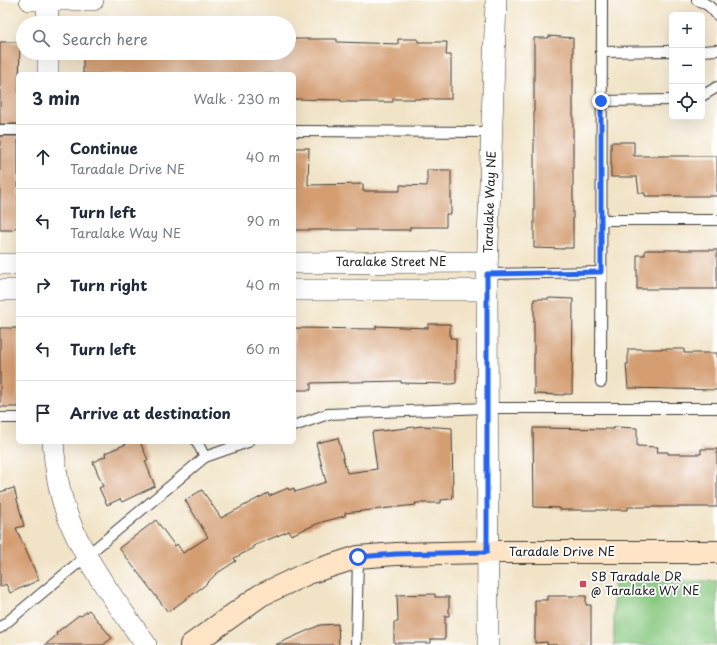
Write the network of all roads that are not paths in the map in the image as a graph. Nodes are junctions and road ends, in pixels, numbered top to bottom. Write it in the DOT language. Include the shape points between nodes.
graph roads {
  1 [pos="30,0"];
  2 [pos="47,0"];
  3 [pos="93,0"];
  4 [pos="496,0"];
  5 [pos="602,0"];
  6 [pos="698,0"];
  7 [pos="717,15"];
  8 [pos="48,16"];
  9 [pos="717,50"];
  10 [pos="669,51"];
  11 [pos="705,51"];
  12 [pos="601,52"];
  13 [pos="48,60"];
  14 [pos="48,72"];
  15 [pos="717,87"];
  16 [pos="705,94"];
  17 [pos="669,100"];
  18 [pos="601,101"];
  19 [pos="0,130"];
  20 [pos="16,130"];
  21 [pos="296,131"];
  22 [pos="492,132"];
  23 [pos="601,220"];
  24 [pos="717,220"];
  25 [pos="296,263"];
  26 [pos="0,264"];
  27 [pos="16,264"];
  28 [pos="601,272"];
  29 [pos="487,275"];
  30 [pos="0,290"];
  31 [pos="16,290"];
  32 [pos="296,290"];
  33 [pos="601,382"];
  34 [pos="487,408"];
  35 [pos="717,408"];
  36 [pos="0,418"];
  37 [pos="16,418"];
  38 [pos="296,425"];
  39 [pos="53,444"];
  40 [pos="198,444"];
  41 [pos="242,444"];
  42 [pos="205,457"];
  43 [pos="487,552"];
  44 [pos="717,552"];
  45 [pos="86,557"];
  46 [pos="358,557"];
  47 [pos="0,628"];
  48 [pos="146,645"];
  49 [pos="191,645"];
  50 [pos="356,645"];
  51 [pos="488,645"];
  1 -- 2 [label="street"];
  2 -- 3 [label="street"];
  2 -- 8 [label="street"];
  4 -- 22 [label="street, Taralake Way NE"];
  5 -- 12 [label="lane"];
  6 -- 7 [label="lane"];
  9 -- 11 [label="lane"];
  10 -- 12 [label="lane"];
  12 -- 18 [label="lane"];
  13 -- 14 [label="street"];
  15 -- 16 [label="lane"];
  17 -- 18 [label="lane"];
  18 -- 23 [label="lane"];
  19 -- 20 [label="lane"];
  21 -- 22 [label="lane"];
  22 -- 29 [label="street, Taralake Way NE"];
  23 -- 24 [label="lane"];
  23 -- 28 [label="lane"];
  25 -- 29 [label="street, Taralake Street NE"];
  26 -- 27 [label="street"];
  28 -- 29 [label="lane"];
  28 -- 33 [label="lane"];
  29 -- 32 [label="street"];
  29 -- 34 [label="street, Taralake Way NE"];
  30 -- 31 [label="street"];
  34 -- 35 [label="lane"];
  34 -- 38 [label="lane" via="328,414"];
  34 -- 43 [label="street, Taralake Way NE"];
  36 -- 37 [label="lane"];
  39 -- 45 [label="street" via="68,516"];
  40 -- 42 [label="lane"];
  41 -- 42 [label="lane"];
  42 -- 45 [label="lane"];
  43 -- 44 [label="street, Taradale Drive NE"];
  43 -- 46 [label="street, Taradale Drive NE"];
  43 -- 51 [label="street, Taralake Way NE"];
  45 -- 47 [label="lane"];
  45 -- 48 [label="street"];
  46 -- 49 [label="street, Taradale Drive NE" via="308,573 261,595"];
  46 -- 50 [label="lane"];
}
